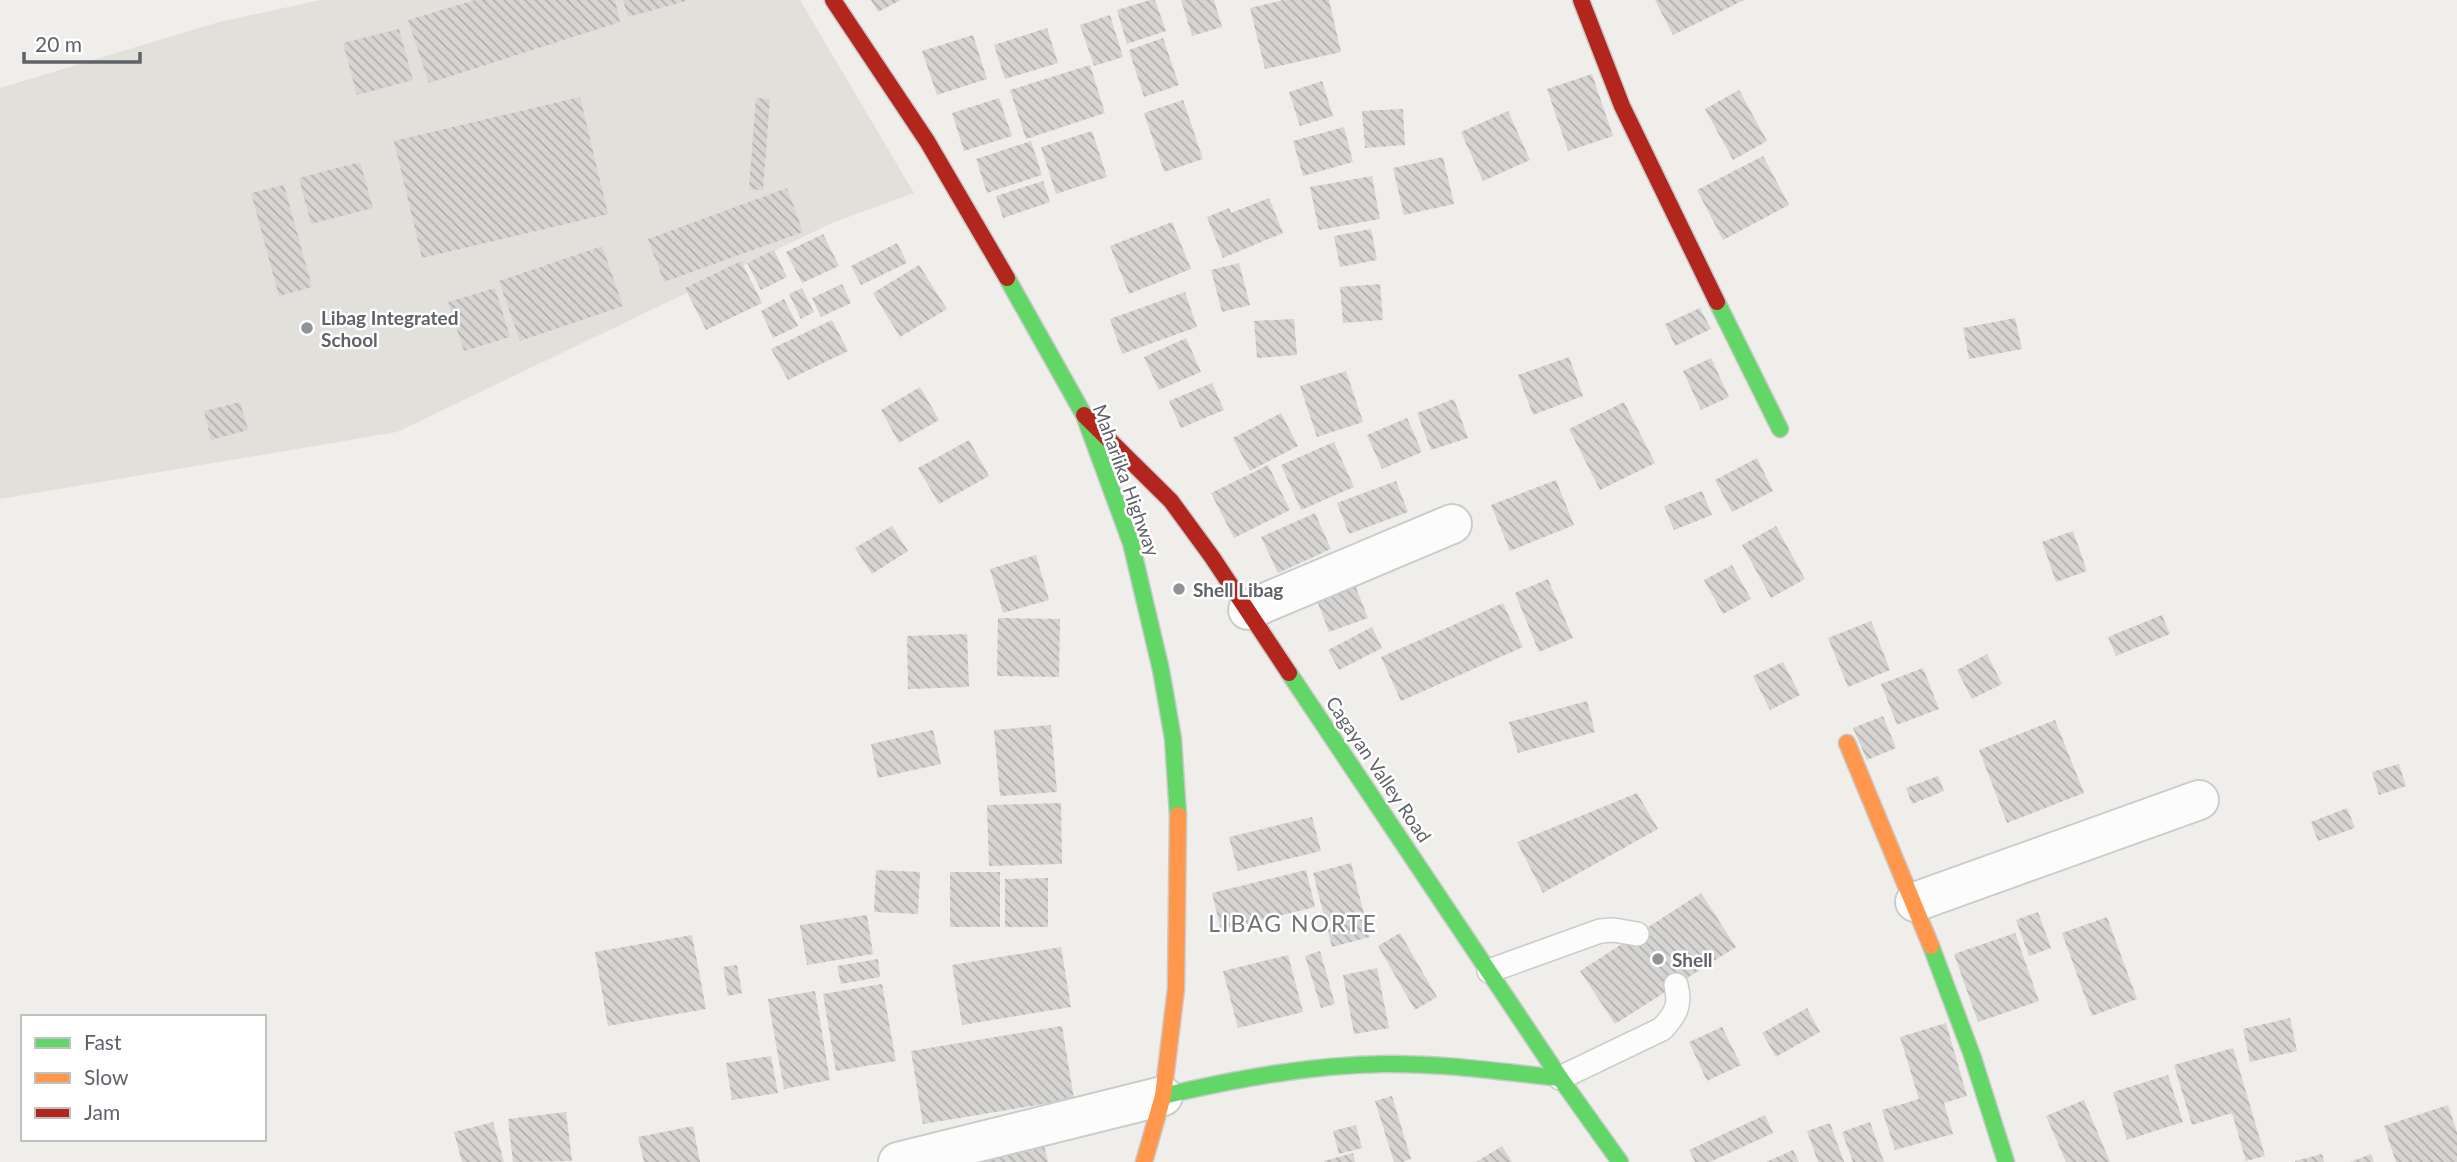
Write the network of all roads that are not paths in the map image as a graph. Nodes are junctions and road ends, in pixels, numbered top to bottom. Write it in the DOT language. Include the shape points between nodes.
graph roads {
  1 [pos="833,0"];
  2 [pos="1581,0"];
  3 [pos="1084,415"];
  4 [pos="1780,429"];
  5 [pos="1452,524"];
  6 [pos="1248,610"];
  7 [pos="1847,743"];
  8 [pos="2199,800"];
  9 [pos="1915,902"];
  10 [pos="1637,934"];
  11 [pos="1489,971"];
  12 [pos="1676,985"];
  13 [pos="1560,1077"];
  14 [pos="1163,1096"];
  15 [pos="898,1162"];
  16 [pos="1144,1162"];
  17 [pos="1620,1162"];
  18 [pos="2006,1162"];
  1 -- 3 [label="main road, Maharlika Highway" via="967,206"];
  2 -- 4 [label="main road" via="1622,106"];
  3 -- 6 [label="main road, Cagayan Valley Road" via="1171,501"];
  3 -- 14 [label="main road, Maharlika Highway" via="1131,543 1173,740 1180,823 1177,989"];
  5 -- 6 [label="street"];
  6 -- 11 [label="main road, Cagayan Valley Road"];
  7 -- 9 [label="main road"];
  8 -- 9 [label="street"];
  9 -- 18 [label="main road"];
  10 -- 11 [label="lane" via="1600,931"];
  11 -- 13 [label="main road, Cagayan Valley Road"];
  12 -- 13 [label="lane" via="1675,1015 1662,1029"];
  13 -- 14 [label="main road" via="1415,1064 1348,1067 1238,1078"];
  13 -- 17 [label="main road, Cagayan Valley Road"];
  14 -- 15 [label="street"];
  14 -- 16 [label="main road, Maharlika Highway"];
}
